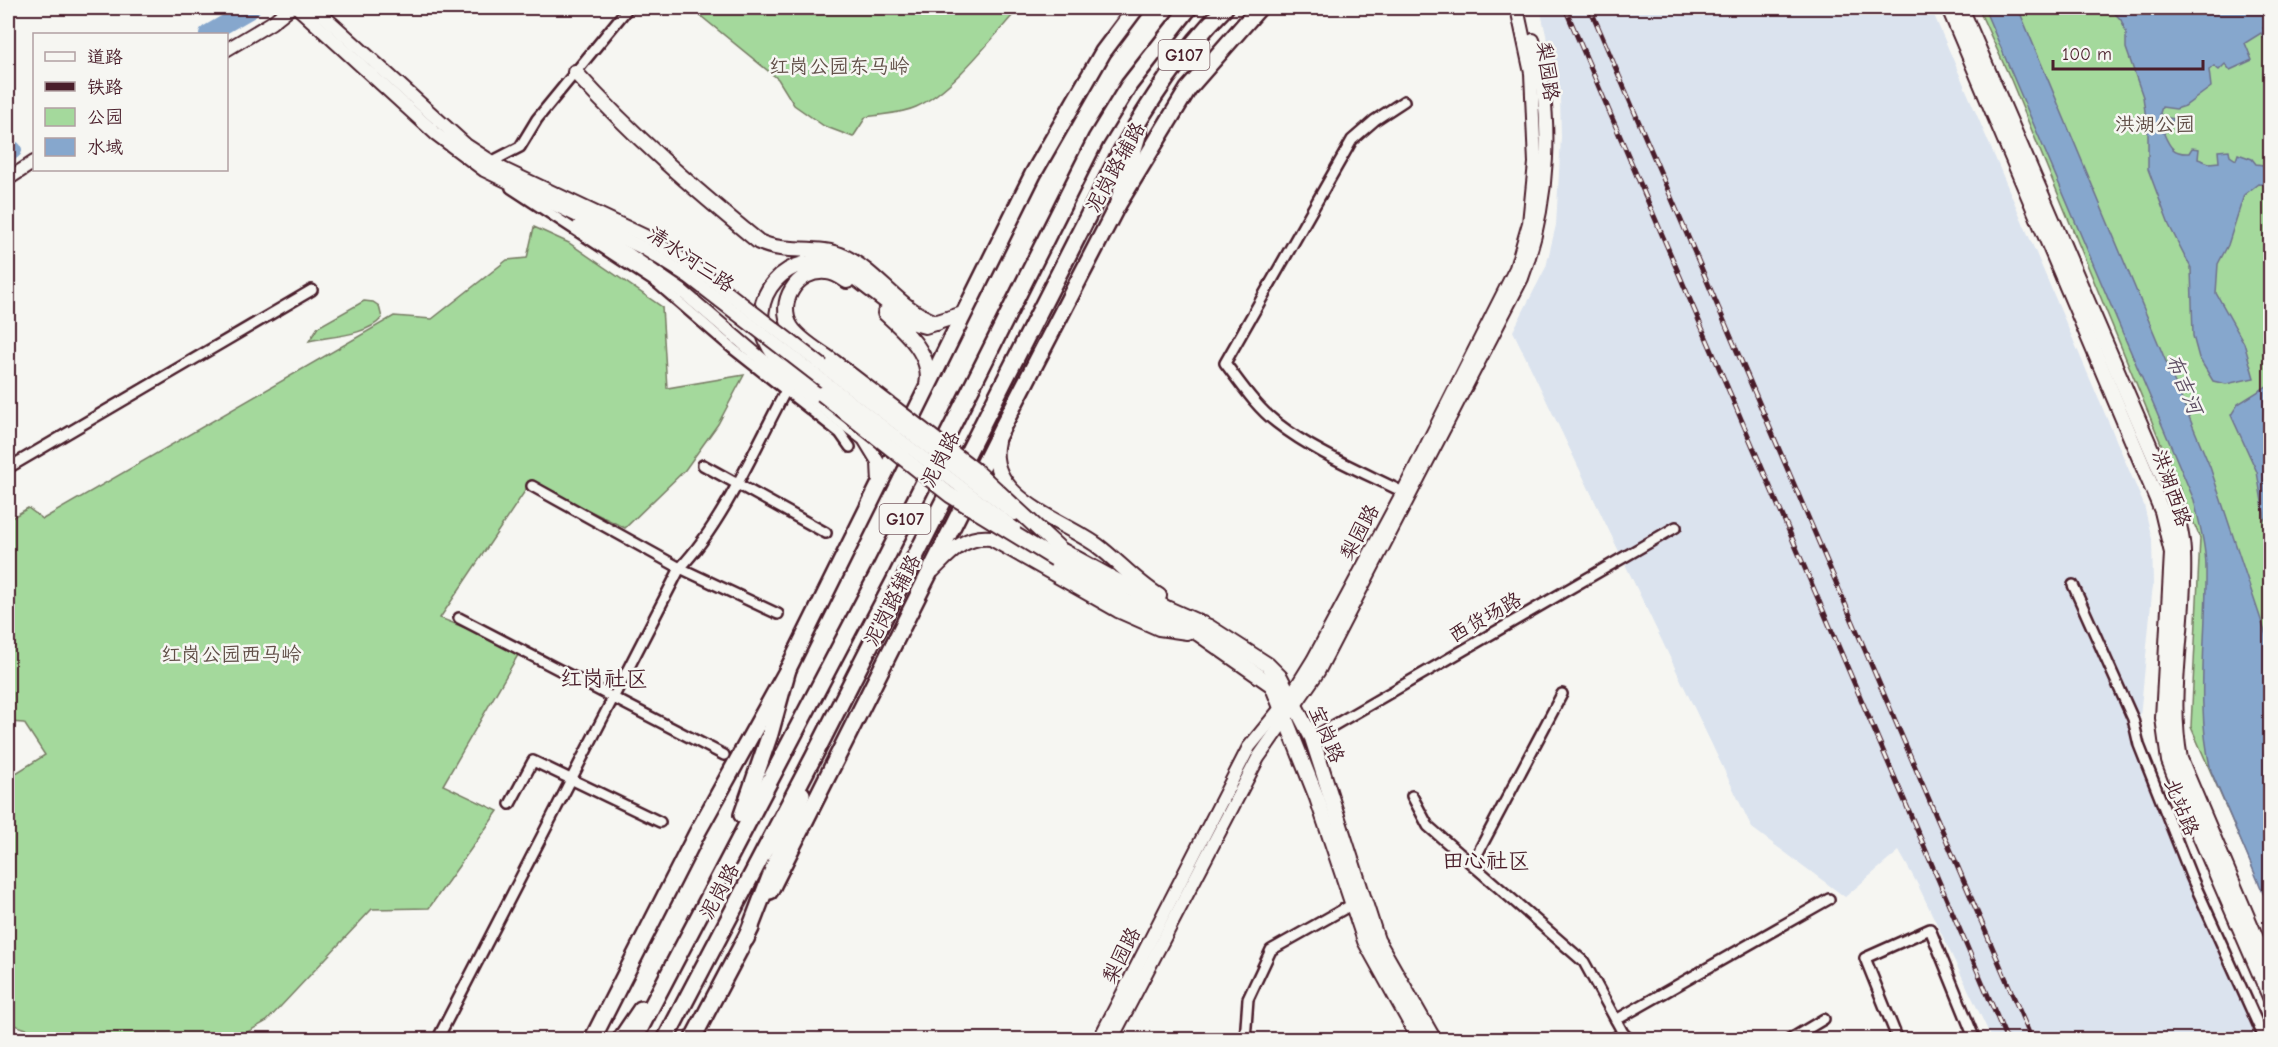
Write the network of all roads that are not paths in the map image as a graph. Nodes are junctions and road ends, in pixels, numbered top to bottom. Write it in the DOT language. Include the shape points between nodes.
graph roads {
  1 [pos="281,8"];
  2 [pos="290,8"];
  3 [pos="298,8"];
  4 [pos="315,8"];
  5 [pos="628,8"];
  6 [pos="1136,8"];
  7 [pos="1189,8"];
  8 [pos="1225,8"];
  9 [pos="1259,8"];
  10 [pos="1517,8"];
  11 [pos="1523,8"];
  12 [pos="1949,8"];
  13 [pos="1961,8"];
  14 [pos="228,41"];
  15 [pos="228,49"];
  16 [pos="575,72"];
  17 [pos="1404,101"];
  18 [pos="1147,106"];
  19 [pos="33,156"];
  20 [pos="33,163"];
  21 [pos="487,165"];
  22 [pos="8,172"];
  23 [pos="497,178"];
  24 [pos="8,179"];
  25 [pos="544,201"];
  26 [pos="1117,206"];
  27 [pos="692,273"];
  28 [pos="312,290"];
  29 [pos="963,314"];
  30 [pos="937,322"];
  31 [pos="927,387"];
  32 [pos="786,390"];
  33 [pos="1001,430"];
  34 [pos="850,447"];
  35 [pos="703,465"];
  36 [pos="8,468"];
  37 [pos="879,483"];
  38 [pos="736,484"];
  39 [pos="532,486"];
  40 [pos="1403,492"];
  41 [pos="1676,527"];
  42 [pos="826,533"];
  43 [pos="1058,555"];
  44 [pos="680,568"];
  45 [pos="929,574"];
  46 [pos="2073,585"];
  47 [pos="778,614"];
  48 [pos="459,618"];
  49 [pos="1204,630"];
  50 [pos="788,669"];
  51 [pos="1562,694"];
  52 [pos="612,697"];
  53 [pos="1289,708"];
  54 [pos="1312,738"];
  55 [pos="724,755"];
  56 [pos="813,758"];
  57 [pos="570,779"];
  58 [pos="1413,796"];
  59 [pos="510,804"];
  60 [pos="660,822"];
  61 [pos="735,843"];
  62 [pos="1472,864"];
  63 [pos="1829,898"];
  64 [pos="1351,905"];
  65 [pos="746,939"];
  66 [pos="669,970"];
  67 [pos="2271,971"];
  68 [pos="2271,997"];
  69 [pos="1824,1018"];
  70 [pos="1616,1020"];
  71 [pos="1627,1036"];
  72 [pos="437,1040"];
  73 [pos="592,1040"];
  74 [pos="620,1040"];
  75 [pos="634,1040"];
  76 [pos="665,1040"];
  77 [pos="692,1040"];
  78 [pos="1099,1040"];
  79 [pos="1111,1040"];
  80 [pos="1245,1040"];
  81 [pos="1420,1040"];
  82 [pos="1434,1040"];
  83 [pos="1611,1040"];
  84 [pos="1789,1040"];
  85 [pos="1898,1040"];
  86 [pos="1975,1040"];
  87 [pos="2265,1040"];
  1 -- 14 [label="street"];
  2 -- 15 [label="street"];
  3 -- 21 [label="street, 清水河三路" via="436,134"];
  4 -- 21 [label="street, 清水河三路"];
  5 -- 16 [label="street"];
  6 -- 29 [label="main road" via="1068,109"];
  7 -- 61 [label="main road, 泥岗路 / G107" via="1129,85 1096,139 878,574"];
  8 -- 18 [label="main road, 泥岗路 / G107"];
  9 -- 26 [label="main road, 泥岗路辅路" via="1188,88"];
  10 -- 40 [label="street, 梨园路" via="1533,95 1535,163 1529,223 1506,291"];
  11 -- 53 [label="street, 梨园路" via="1541,73 1545,120 1544,187 1533,249 1501,323 1323,664"];
  12 -- 68 [label="main road, 洪湖西路" via="2163,511 2172,553 2163,718 2169,761"];
  13 -- 67 [label="main road, 洪湖西路" via="2173,500 2183,551 2183,606 2174,693 2180,759"];
  16 -- 21 [label="street" via="520,147"];
  16 -- 30 [label="main road" via="675,174 759,242 773,249 817,250 844,256 917,314"];
  17 -- 40 [label="street" via="1352,140 1225,363 1259,407 1295,436"];
  18 -- 26 [label="main road"];
  18 -- 56 [label="main road, 泥岗路 / G107" via="1089,212"];
  19 -- 22 [label="street"];
  20 -- 24 [label="street"];
  21 -- 23 [label="street, 清水河三路"];
  21 -- 27 [label="street, 清水河三路" via="647,237"];
  23 -- 25 [label="street, 清水河三路"];
  23 -- 32 [label="street" via="658,284"];
  25 -- 27 [label="street, 清水河三路"];
  25 -- 37 [label="street" via="682,291 864,439 878,462"];
  26 -- 33 [label="main road, 泥岗路辅路"];
  27 -- 43 [label="street, 清水河三路, bridge"];
  28 -- 36 [label="street"];
  29 -- 30 [label="main road"];
  29 -- 31 [label="main road"];
  30 -- 43 [label="main road, bridge" via="925,326 908,320 853,274 831,263 809,261 777,279 767,294 761,315 764,337 780,361 950,495"];
  31 -- 37 [label="main road"];
  31 -- 43 [label="main road, bridge" via="926,363 908,333 848,281 825,272 815,273 789,292 786,317 796,333 971,466"];
  32 -- 34 [label="street" via="840,433"];
  32 -- 38 [label="street"];
  33 -- 45 [label="main road, 泥岗路辅路"];
  33 -- 49 [label="main road" via="995,460 1003,482 1037,510 1097,545"];
  35 -- 38 [label="street"];
  37 -- 50 [label="main road"];
  38 -- 42 [label="street"];
  38 -- 44 [label="street" via="696,551"];
  39 -- 44 [label="street"];
  40 -- 53 [label="street, 梨园路"];
  41 -- 54 [label="street, 西货场路"];
  43 -- 49 [label="main road, 宝岗路"];
  44 -- 47 [label="street"];
  44 -- 52 [label="street"];
  45 -- 49 [label="main road" via="962,542 991,538 1147,624"];
  45 -- 65 [label="main road, 泥岗路辅路"];
  46 -- 87 [label="street, 北站路" via="2133,719 2139,745 2190,876"];
  48 -- 52 [label="street"];
  49 -- 53 [label="main road, 宝岗路" via="1268,665 1280,677"];
  50 -- 61 [label="main road"];
  50 -- 73 [label="main road" via="697,833"];
  51 -- 62 [label="street"];
  52 -- 55 [label="street"];
  52 -- 57 [label="street"];
  53 -- 54 [label="main road, 宝岗路"];
  53 -- 64 [label="main road, 宝岗路"];
  53 -- 78 [label="street, 梨园路" via="1250,747"];
  53 -- 79 [label="street, 梨园路" via="1258,758"];
  54 -- 82 [label="main road, 宝岗路" via="1377,940"];
  56 -- 65 [label="main road" via="789,833"];
  56 -- 76 [label="main road, 泥岗路 / G107"];
  57 -- 59 [label="street" via="533,761"];
  57 -- 60 [label="street"];
  57 -- 72 [label="street"];
  58 -- 62 [label="street" via="1428,826"];
  61 -- 66 [label="main road, 泥岗路 / G107"];
  62 -- 70 [label="street" via="1584,962"];
  63 -- 70 [label="street"];
  64 -- 80 [label="street" via="1271,950 1248,999"];
  64 -- 81 [label="main road, 宝岗路" via="1375,964"];
  65 -- 77 [label="main road, 泥岗路辅路"];
  66 -- 74 [label="main road"];
  66 -- 75 [label="main road, 泥岗路 / G107"];
  69 -- 84 [label="street"];
  70 -- 71 [label="street"];
  71 -- 83 [label="street"];
  85 -- 86 [label="street" via="1865,958 1930,929"];
}
